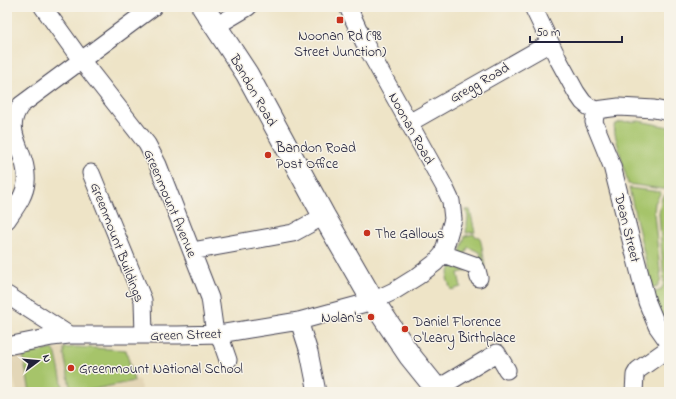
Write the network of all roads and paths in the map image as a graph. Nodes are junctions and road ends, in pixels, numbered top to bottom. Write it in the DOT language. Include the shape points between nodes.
graph roads {
  1 [pos="43,7"];
  2 [pos="153,7"];
  3 [pos="203,7"];
  4 [pos="248,7"];
  5 [pos="348,7"];
  6 [pos="533,7"];
  7 [pos="216,26"];
  8 [pos="550,43"];
  9 [pos="81,60"];
  10 [pos="596,110"];
  11 [pos="669,112"];
  12 [pos="409,123"];
  13 [pos="91,173"];
  14 [pos="324,216"];
  15 [pos="7,220"];
  16 [pos="192,251"];
  17 [pos="443,254"];
  18 [pos="479,278"];
  19 [pos="7,295"];
  20 [pos="373,301"];
  21 [pos="299,321"];
  22 [pos="217,334"];
  23 [pos="69,335"];
  24 [pos="144,336"];
  25 [pos="669,343"];
  26 [pos="7,346"];
  27 [pos="669,348"];
  28 [pos="228,360"];
  29 [pos="507,370"];
  30 [pos="438,391"];
  31 [pos="317,392"];
  32 [pos="634,392"];
  1 -- 9 [label="street, Greenmount Avenue"];
  2 -- 9 [label="street"];
  3 -- 7 [label="main road, Bandon Road"];
  4 -- 7 [label="street"];
  5 -- 12 [label="street, Noonan Road" via="364,42"];
  6 -- 8 [label="street"];
  7 -- 14 [label="main road, Bandon Road" via="262,100"];
  8 -- 10 [label="street" via="584,102"];
  8 -- 12 [label="street, Gregg Road"];
  9 -- 15 [label="street" via="18,107 10,116 7,130 9,138 23,165 27,181 23,196"];
  9 -- 16 [label="street, Greenmount Avenue" via="150,150"];
  10 -- 11 [label="street" via="619,106"];
  10 -- 25 [label="street, Dean Street" via="594,122 612,166 647,302 657,326"];
  12 -- 17 [label="street, Noonan Road" via="451,201 453,219"];
  13 -- 24 [label="street, Greenmount Buildings" via="143,300"];
  14 -- 16 [label="street" via="293,233"];
  14 -- 20 [label="main road, Bandon Road"];
  16 -- 22 [label="street, Greenmount Avenue" via="210,298"];
  17 -- 18 [label="street" via="474,265"];
  17 -- 20 [label="street" via="418,276"];
  19 -- 23 [label="street"];
  20 -- 21 [label="street, Green Street"];
  20 -- 30 [label="main road, Bandon Road" via="410,356"];
  21 -- 22 [label="street, Green Street"];
  21 -- 31 [label="street" via="309,352"];
  22 -- 24 [label="street, Green Street"];
  22 -- 28 [label="street, Greenmount Avenue"];
  23 -- 24 [label="street, Green Street"];
  23 -- 26 [label="street, Green Street"];
  27 -- 32 [label="street" via="638,370 635,375"];
  29 -- 30 [label="street" via="497,353"];
}
